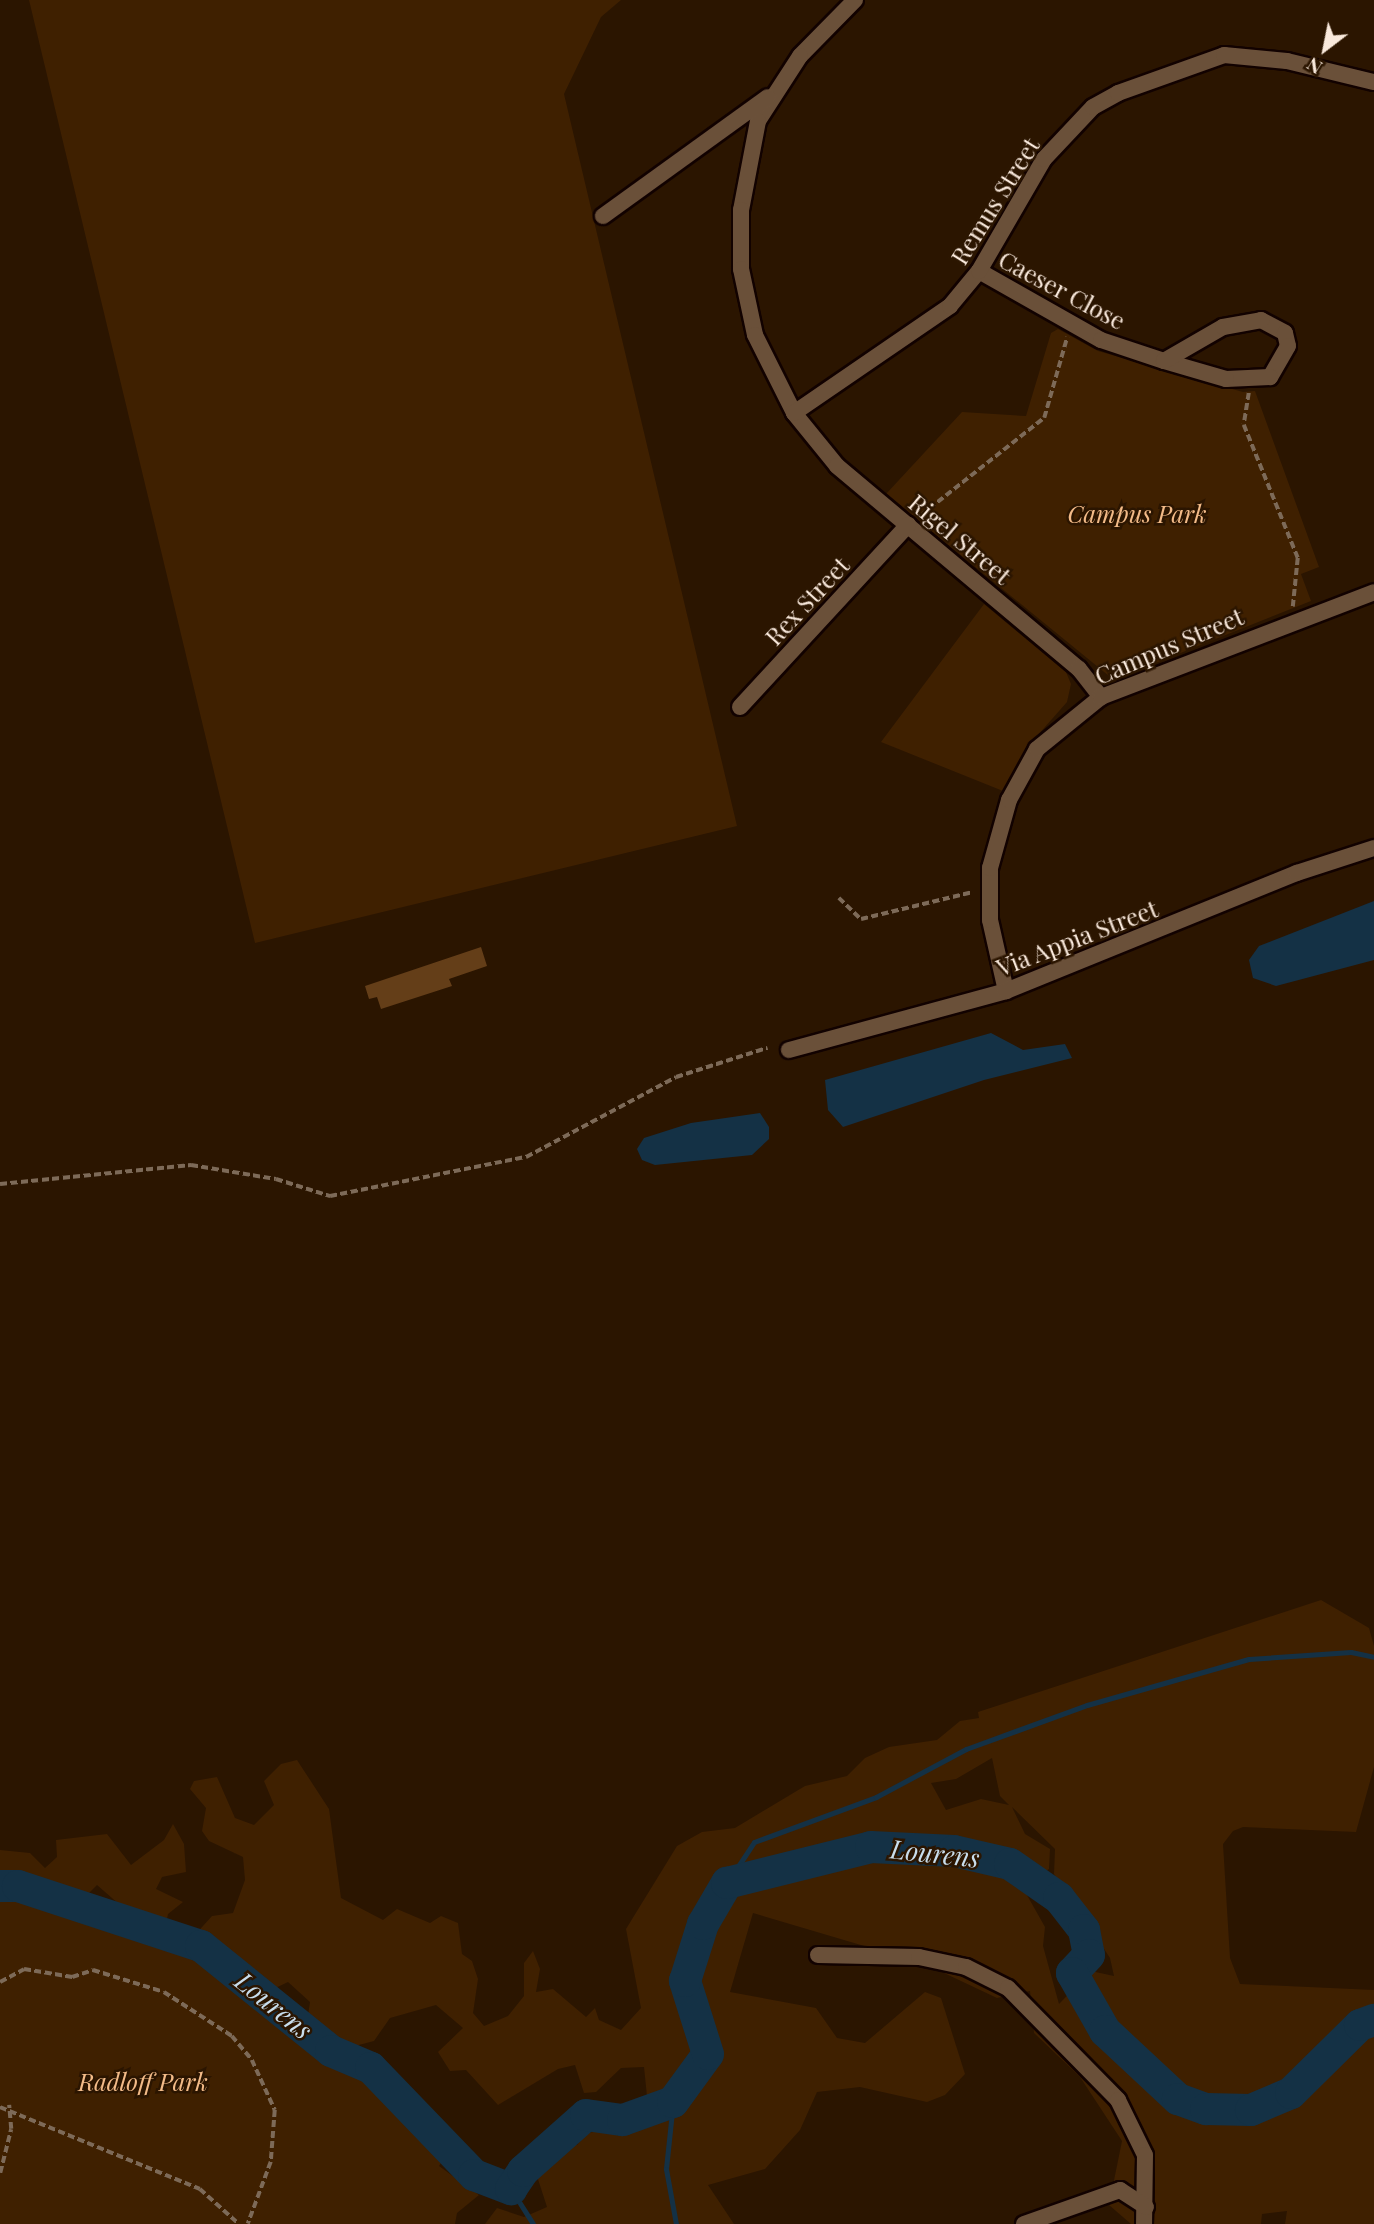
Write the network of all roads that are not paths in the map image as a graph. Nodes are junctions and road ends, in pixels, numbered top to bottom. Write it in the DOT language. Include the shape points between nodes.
graph roads {
  1 [pos="855,0"];
  2 [pos="1374,82"];
  3 [pos="773,93"];
  4 [pos="603,216"];
  5 [pos="979,271"];
  6 [pos="1164,361"];
  7 [pos="794,413"];
  8 [pos="908,525"];
  9 [pos="1374,592"];
  10 [pos="1101,697"];
  11 [pos="740,707"];
  12 [pos="1374,848"];
  13 [pos="1006,991"];
  14 [pos="789,1050"];
  15 [pos="818,1955"];
  16 [pos="1145,2216"];
  17 [pos="1024,2224"];
  1 -- 3 [label="street" via="800,56"];
  2 -- 5 [label="street, Remus Street" via="1287,61 1224,55 1118,93 1093,107 1044,159"];
  3 -- 4 [label="street"];
  3 -- 7 [label="street, Rigel Street" via="758,121 743,180 741,269 755,335"];
  5 -- 6 [label="street, Caeser Close" via="1070,325"];
  5 -- 7 [label="street, Remus Street" via="950,306"];
  6 -- 6 [label="street, Caeser Close" via="1223,327 1245,321 1275,324 1285,333 1286,357 1270,377 1251,381"];
  7 -- 8 [label="street, Rigel Street" via="837,466"];
  8 -- 10 [label="street, Rigel Street" via="1079,668"];
  8 -- 11 [label="street, Rex Street"];
  9 -- 10 [label="street, Campus Street"];
  10 -- 13 [label="street, Campus Street" via="1055,730 1021,774 999,828 989,892 996,963"];
  12 -- 13 [label="street, Via Appia Street" via="1297,873"];
  13 -- 14 [label="street, Via Appia Street"];
  15 -- 16 [label="street" via="919,1957 966,1967 1008,1988 1118,2099 1145,2155"];
  16 -- 17 [label="street" via="1120,2190"];
}
